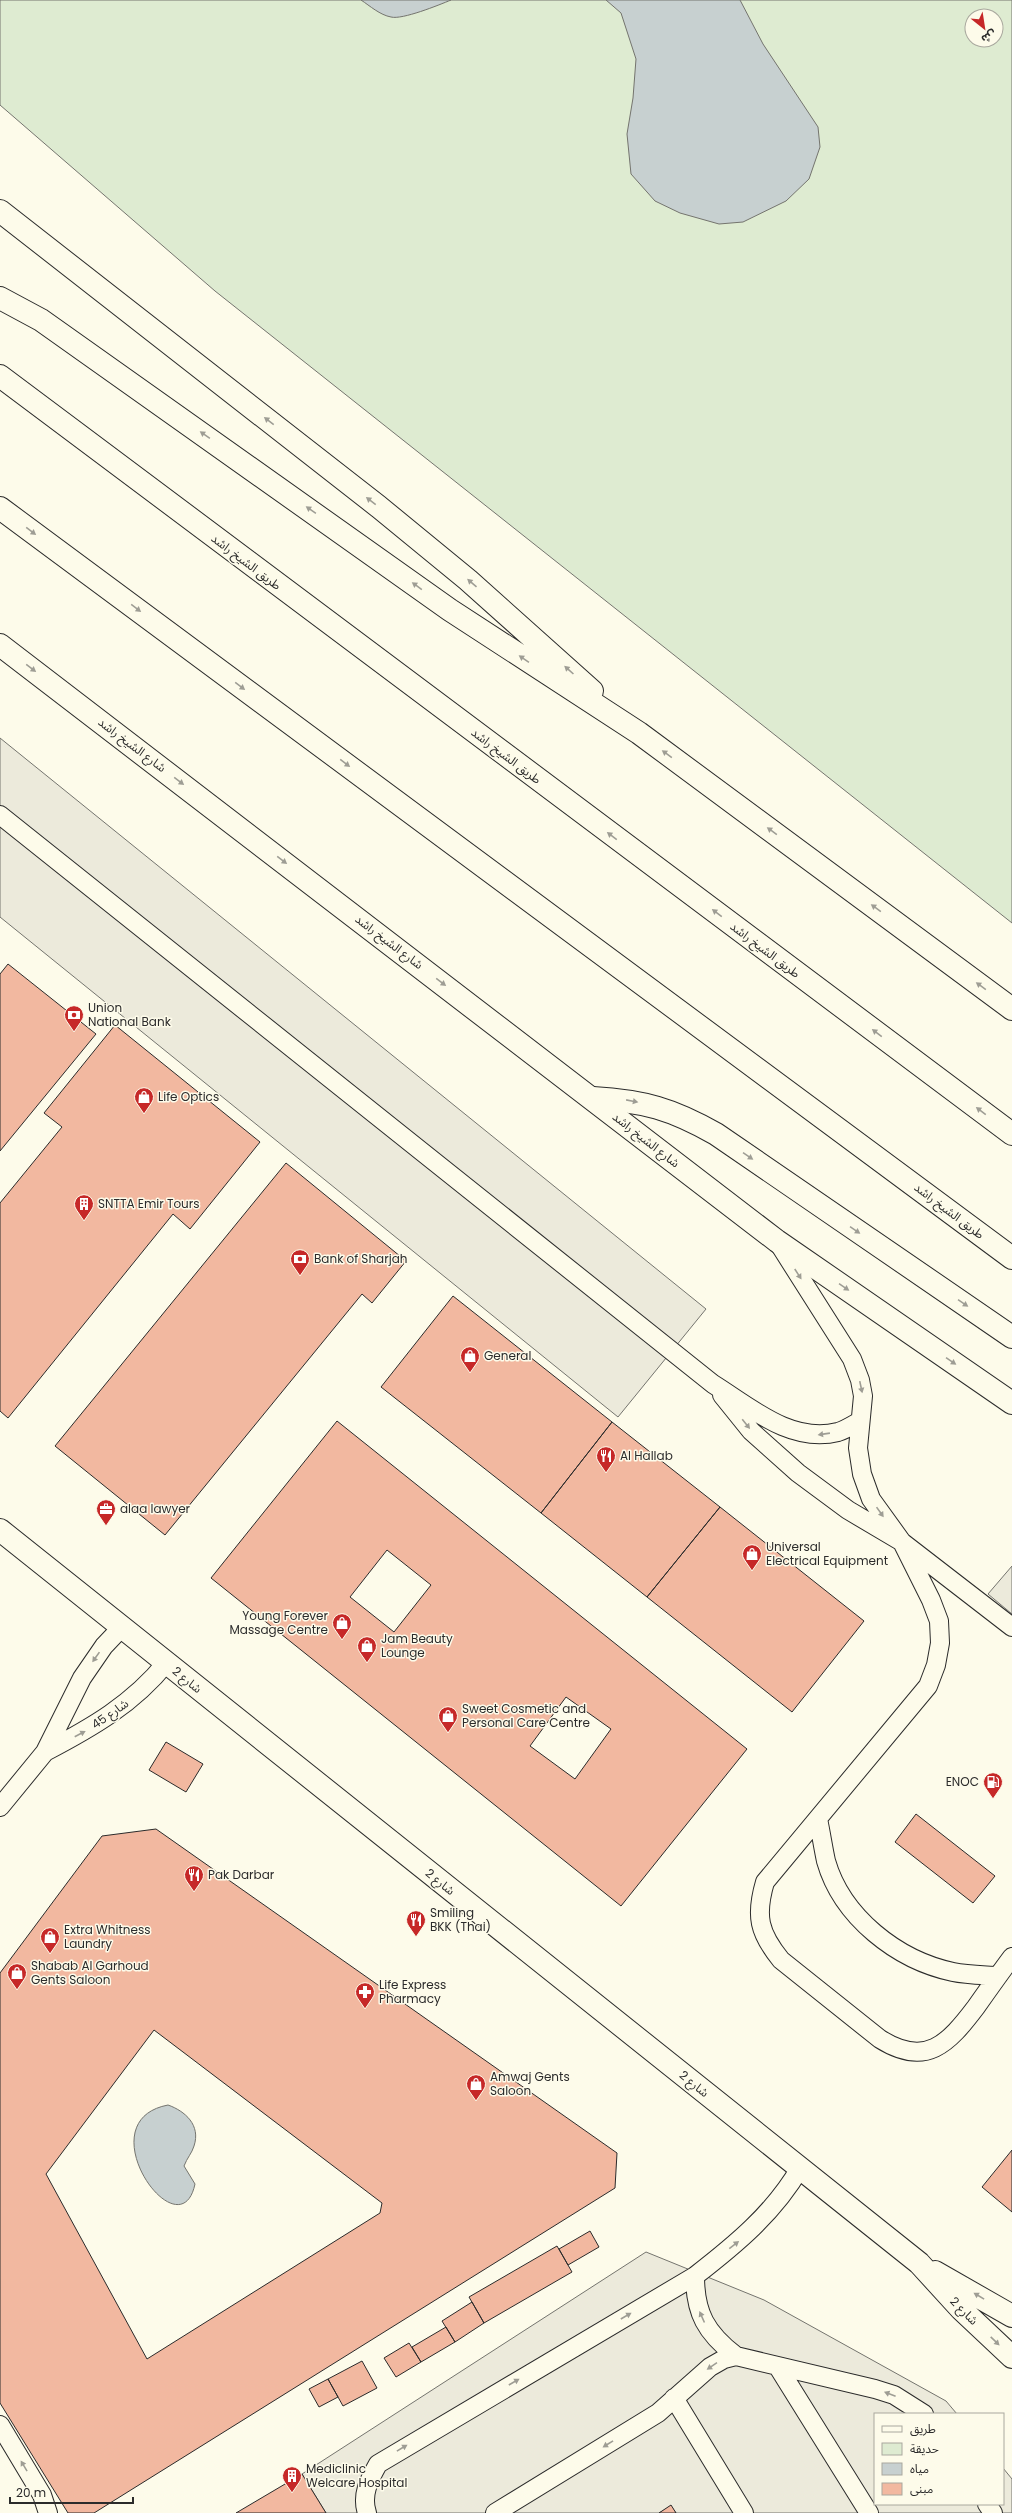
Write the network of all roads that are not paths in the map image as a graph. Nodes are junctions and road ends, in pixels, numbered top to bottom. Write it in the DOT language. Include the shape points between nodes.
graph roads {
  1 [pos="0,211"];
  2 [pos="0,298"];
  3 [pos="0,376"];
  4 [pos="0,508"];
  5 [pos="0,645"];
  6 [pos="639,733"];
  7 [pos="0,815"];
  8 [pos="1012,1009"];
  9 [pos="593,1098"];
  10 [pos="1012,1134"];
  11 [pos="777,1242"];
  12 [pos="1012,1258"];
  13 [pos="1012,1337"];
  14 [pos="713,1384"];
  15 [pos="1012,1402"];
  16 [pos="860,1421"];
  17 [pos="0,1530"];
  18 [pos="902,1542"];
  19 [pos="122,1627"];
  20 [pos="1012,1627"];
  21 [pos="166,1663"];
  22 [pos="45,1752"];
  23 [pos="0,1807"];
  24 [pos="818,1819"];
  25 [pos="1012,1957"];
  26 [pos="998,1976"];
  27 [pos="800,2168"];
  28 [pos="919,2263"];
  29 [pos="695,2276"];
  30 [pos="1012,2316"];
  31 [pos="736,2356"];
  32 [pos="1012,2357"];
  33 [pos="778,2367"];
  34 [pos="674,2398"];
  35 [pos="922,2413"];
  36 [pos="0,2425"];
  37 [pos="48,2513"];
  38 [pos="367,2513"];
  39 [pos="495,2513"];
  40 [pos="744,2513"];
  41 [pos="868,2513"];
  6 -- 1 [label="main road, one-way" via="468,580"];
  6 -- 2 [label="main road, one-way" via="450,610 41,320"];
  10 -- 3 [label="main road, طريق الشيخ راشد, one-way"];
  4 -- 12 [label="main road, طريق الشيخ راشد, one-way"];
  5 -- 9 [label="main road, شارع الشيخ راشد, one-way"];
  8 -- 6 [label="main road, one-way"];
  7 -- 14 [label="lane"];
  9 -- 11 [label="main road, شارع الشيخ راشد"];
  9 -- 13 [label="main road, one-way" via="626,1100 657,1106 688,1118 716,1134"];
  11 -- 15 [label="main road, شارع الشيخ راشد, one-way"];
  11 -- 16 [label="lane, one-way" via="852,1359 863,1396"];
  16 -- 14 [label="lane, one-way" via="839,1432 816,1435 792,1431"];
  14 -- 18 [label="lane, one-way" via="751,1431 798,1473 848,1510"];
  16 -- 18 [label="lane, one-way" via="858,1448 862,1474 871,1499"];
  17 -- 19 [label="main road, شارع 2"];
  18 -- 20 [label="lane"];
  18 -- 24 [label="lane" via="931,1600 938,1621 940,1643 936,1665 928,1686"];
  19 -- 21 [label="main road, شارع 2"];
  19 -- 22 [label="lane, شارع 45, one-way" via="104,1646 82,1678"];
  22 -- 21 [label="lane, شارع 45, one-way" via="119,1710 149,1684"];
  21 -- 27 [label="main road, شارع 2"];
  22 -- 23 [label="lane, شارع 45"];
  24 -- 26 [label="lane" via="827,1862 846,1901 875,1934 911,1958 953,1972"];
  24 -- 26 [label="lane" via="765,1882 759,1902 763,1931 768,1944 781,1960 880,2039 896,2049 915,2052 934,2049 949,2040"];
  25 -- 26 [label="lane"];
  27 -- 28 [label="main road, شارع 2"];
  29 -- 27 [label="lane, one-way" via="739,2241 788,2190"];
  30 -- 28 [label="main road, شارع 2, one-way"];
  28 -- 32 [label="main road, شارع 2, one-way" via="961,2309"];
  31 -- 29 [label="lane, one-way" via="708,2330 695,2294"];
  38 -- 29 [label="lane, one-way" via="364,2505 367,2483 378,2464"];
  31 -- 33 [label="lane"];
  31 -- 34 [label="lane, one-way" via="710,2367"];
  35 -- 33 [label="lane, one-way" via="894,2395"];
  33 -- 41 [label="lane"];
  34 -- 39 [label="lane, one-way" via="658,2413"];
  34 -- 40 [label="lane"];
  37 -- 36 [label="lane, one-way" via="42,2495"];
}
